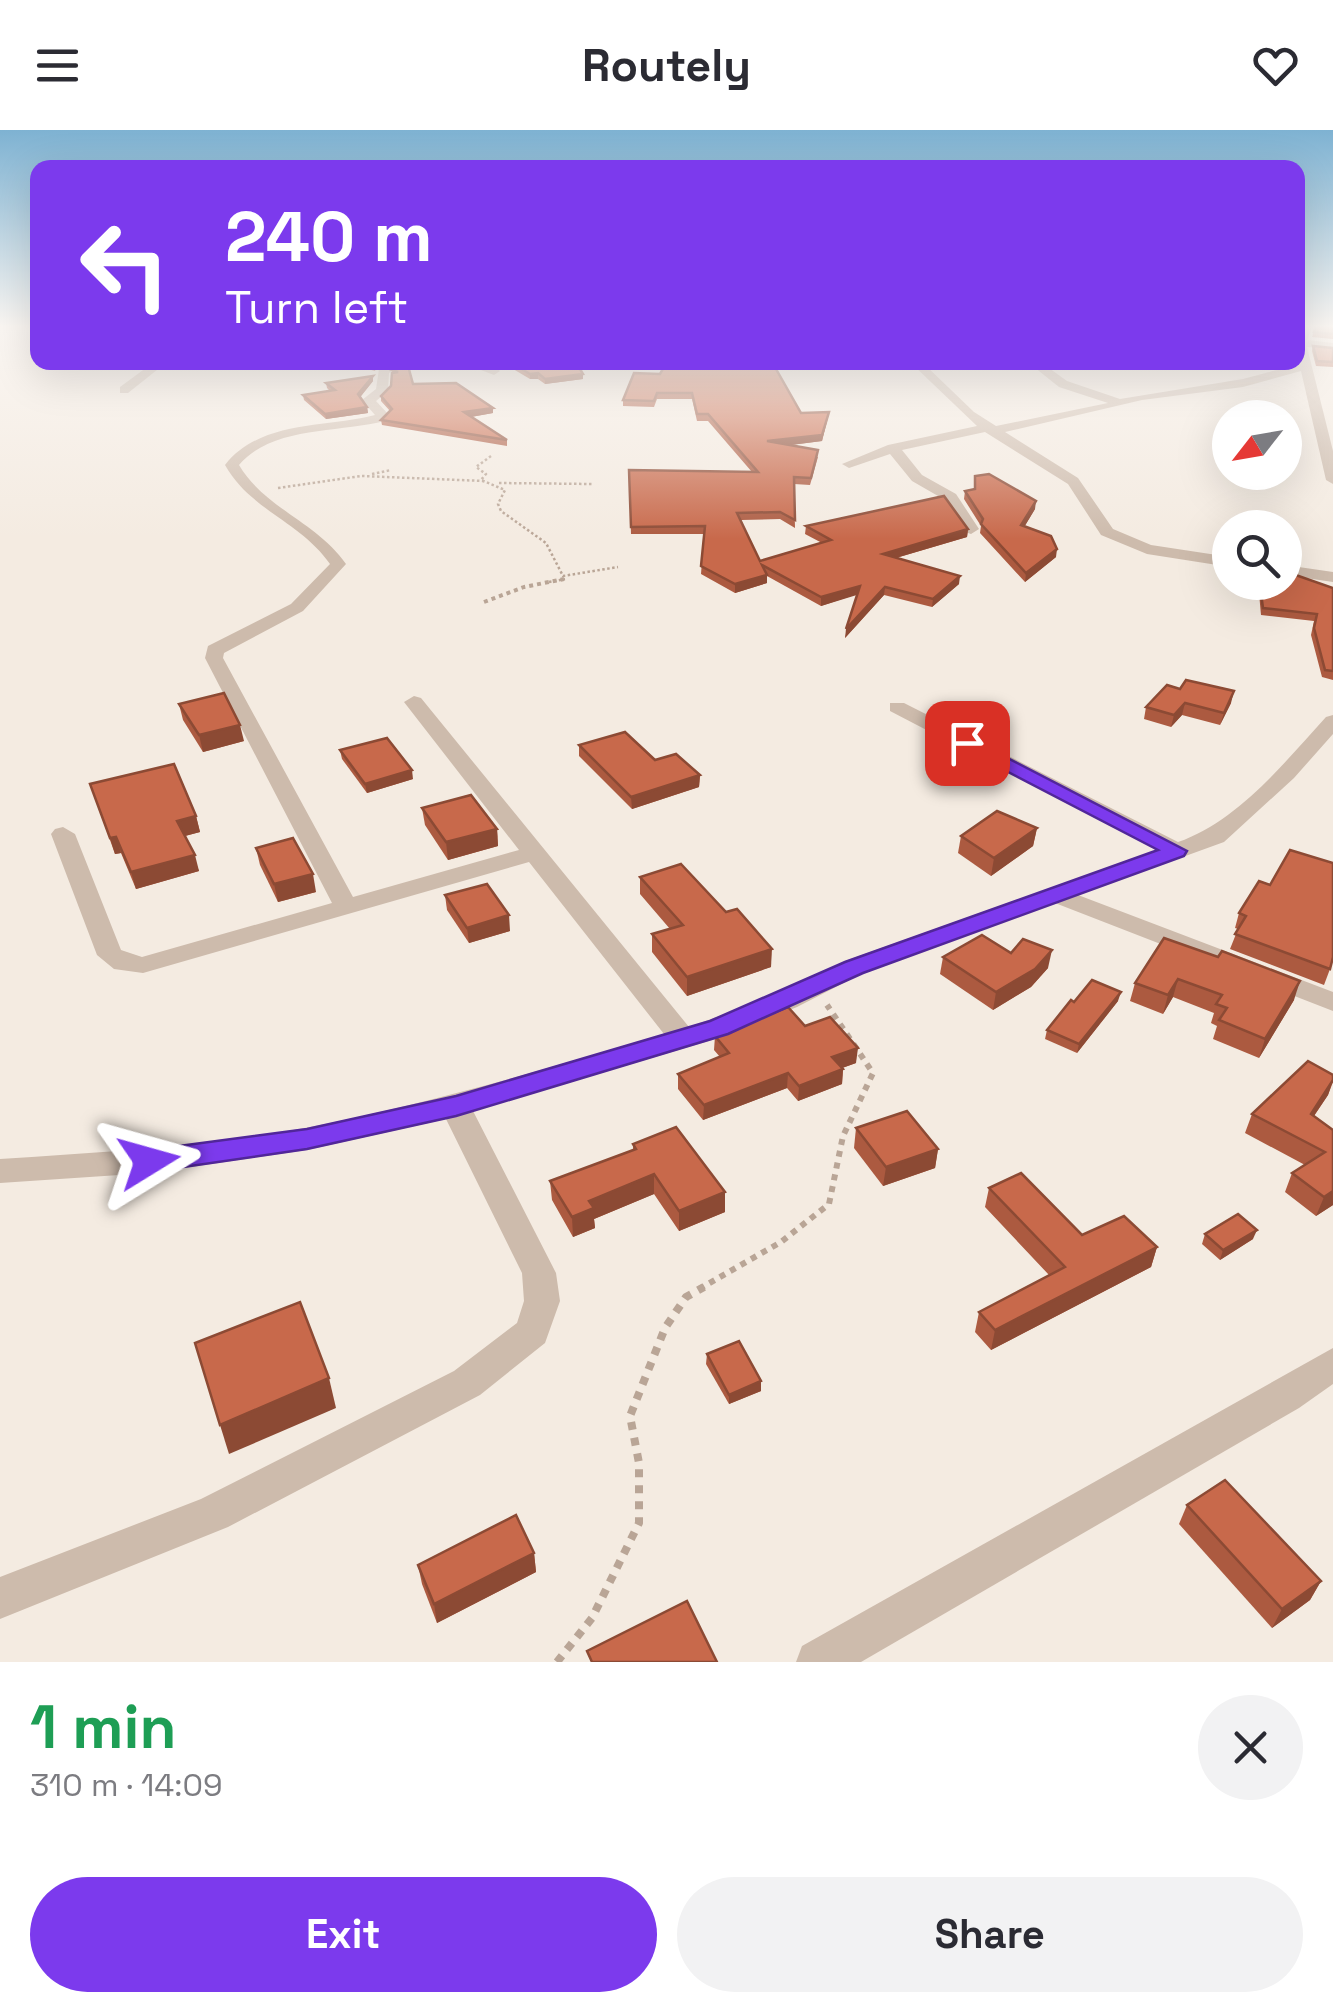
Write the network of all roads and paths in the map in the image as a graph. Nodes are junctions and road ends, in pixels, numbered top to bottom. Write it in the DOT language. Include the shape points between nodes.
graph roads {
  1 [pos="373,396"];
  2 [pos="953,396"];
  3 [pos="1098,396"];
  4 [pos="1139,396"];
  5 [pos="1315,396"];
  6 [pos="1120,404"];
  7 [pos="989,429"];
  8 [pos="893,448"];
  9 [pos="492,456"];
  10 [pos="848,464"];
  11 [pos="392,470"];
  12 [pos="362,476"];
  13 [pos="480,480"];
  14 [pos="1333,480"];
  15 [pos="594,484"];
  16 [pos="250,493"];
  17 [pos="971,529"];
  18 [pos="1212,560"];
  19 [pos="618,567"];
  20 [pos="1302,572"];
  21 [pos="578,576"];
  22 [pos="1333,577"];
  23 [pos="484,602"];
  24 [pos="414,702"];
  25 [pos="897,707"];
  26 [pos="1333,721"];
  27 [pos="63,834"];
  28 [pos="1176,851"];
  29 [pos="535,853"];
  30 [pos="1053,894"];
  31 [pos="346,906"];
  32 [pos="812,988"];
  33 [pos="1333,1002"];
  34 [pos="682,1038"];
  35 [pos="456,1106"];
  36 [pos="0,1171"];
  37 [pos="1333,1364"];
  38 [pos="0,1598"];
  39 [pos="557,1662"];
  40 [pos="818,1662"];
  1 -- 16 [label="street" via="368,400 380,418 274,438 236,458 232,465"];
  2 -- 7 [label="street"];
  3 -- 6 [label="street"];
  4 -- 6 [label="street"];
  5 -- 14 [label="street"];
  6 -- 7 [label="street"];
  7 -- 8 [label="street"];
  7 -- 18 [label="street" via="1073,480 1099,522 1123,541"];
  8 -- 10 [label="street"];
  8 -- 17 [label="street" via="917,478 951,498"];
  9 -- 13 [label="path" via="476,468 486,474"];
  11 -- 12 [label="path"];
  12 -- 13 [label="path"];
  12 -- 16 [label="path"];
  13 -- 15 [label="path"];
  13 -- 21 [label="path" via="502,486 501,511 546,543 563,576"];
  16 -- 31 [label="street" via="316,539 338,564 289,616 215,650 214,658"];
  19 -- 21 [label="path"];
  20 -- 22 [label="street"];
  21 -- 23 [label="path" via="513,588"];
  24 -- 29 [label="street"];
  25 -- 28 [label="street"];
  26 -- 28 [label="street" via="1229,826"];
  27 -- 31 [label="street" via="110,955 123,963 143,966"];
  28 -- 30 [label="street"];
  29 -- 31 [label="street"];
  29 -- 34 [label="street"];
  30 -- 32 [label="street"];
  30 -- 33 [label="street"];
  32 -- 34 [label="street"];
  32 -- 39 [label="path" via="873,1072 830,1169 829,1204 781,1242 686,1297 666,1328 630,1416 639,1522 592,1618"];
  34 -- 35 [label="street"];
  35 -- 36 [label="street" via="268,1145"];
  35 -- 38 [label="street" via="540,1274 542,1300 532,1332 468,1384 214,1513"];
  37 -- 40 [label="street"];
}
